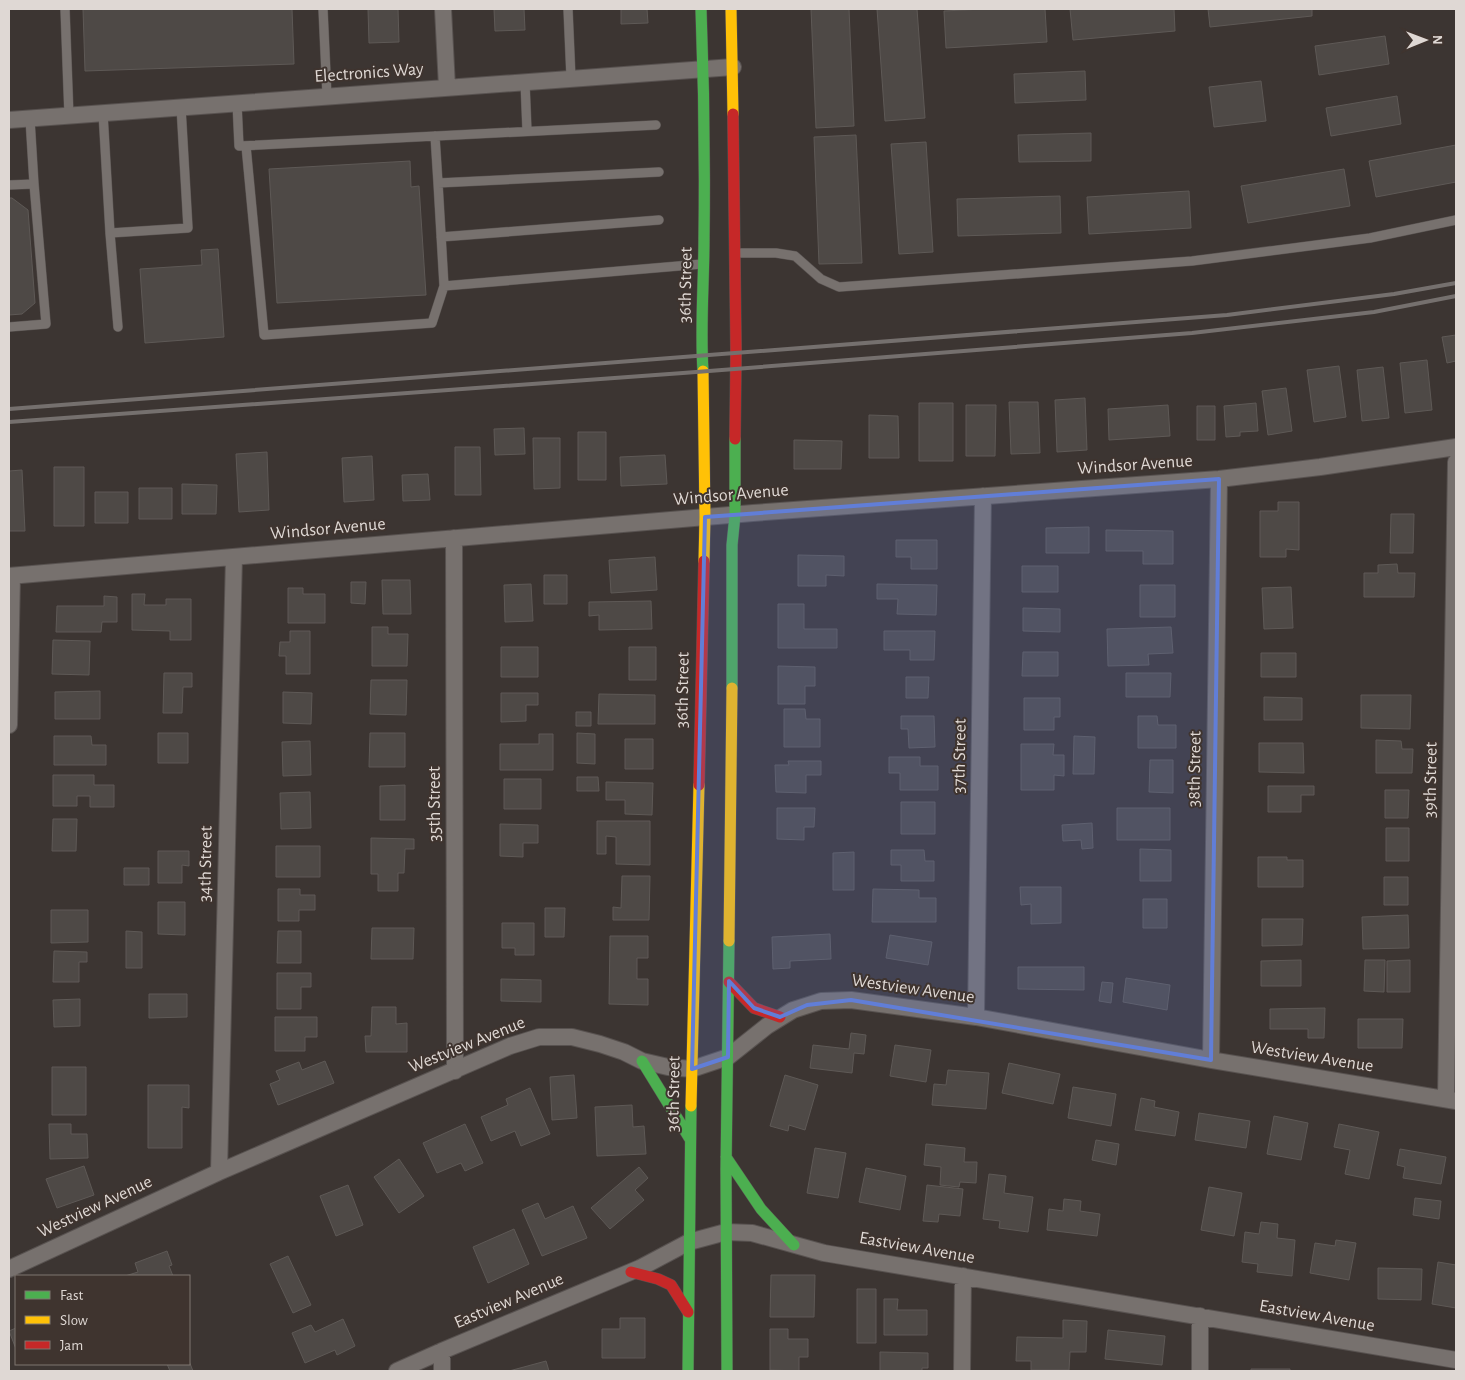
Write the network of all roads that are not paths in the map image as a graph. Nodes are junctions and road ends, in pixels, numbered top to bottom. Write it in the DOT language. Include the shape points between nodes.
graph roads {
  1 [pos="65,9"];
  2 [pos="324,9"];
  3 [pos="443,9"];
  4 [pos="568,9"];
  5 [pos="701,9"];
  6 [pos="731,9"];
  7 [pos="732,67"];
  8 [pos="704,69"];
  9 [pos="571,78"];
  10 [pos="525,82"];
  11 [pos="447,88"];
  12 [pos="327,96"];
  13 [pos="237,103"];
  14 [pos="180,107"];
  15 [pos="103,113"];
  16 [pos="69,116"];
  17 [pos="30,118"];
  18 [pos="9,120"];
  19 [pos="656,125"];
  20 [pos="527,131"];
  21 [pos="435,136"];
  22 [pos="246,146"];
  23 [pos="658,172"];
  24 [pos="438,183"];
  25 [pos="34,184"];
  26 [pos="9,185"];
  27 [pos="659,220"];
  28 [pos="1456,220"];
  29 [pos="110,233"];
  30 [pos="441,237"];
  31 [pos="734,253"];
  32 [pos="704,264"];
  33 [pos="444,286"];
  34 [pos="9,327"];
  35 [pos="118,327"];
  36 [pos="1456,448"];
  37 [pos="1456,462"];
  38 [pos="1219,478"];
  39 [pos="983,496"];
  40 [pos="735,515"];
  41 [pos="705,517"];
  42 [pos="454,538"];
  43 [pos="234,558"];
  44 [pos="10,576"];
  45 [pos="9,725"];
  46 [pos="729,982"];
  47 [pos="780,1017"];
  48 [pos="976,1018"];
  49 [pos="728,1057"];
  50 [pos="1211,1060"];
  51 [pos="642,1061"];
  52 [pos="692,1069"];
  53 [pos="455,1071"];
  54 [pos="1451,1100"];
  55 [pos="690,1139"];
  56 [pos="726,1157"];
  57 [pos="219,1172"];
  58 [pos="726,1232"];
  59 [pos="689,1242"];
  60 [pos="794,1245"];
  61 [pos="9,1269"];
  62 [pos="631,1272"];
  63 [pos="963,1276"];
  64 [pos="688,1312"];
  65 [pos="1200,1316"];
  66 [pos="442,1351"];
  67 [pos="1456,1360"];
  68 [pos="1438,1364"];
  69 [pos="397,1371"];
  70 [pos="442,1371"];
  71 [pos="688,1371"];
  72 [pos="727,1371"];
  73 [pos="962,1371"];
  74 [pos="1200,1371"];
  1 -- 16 [label="lane"];
  2 -- 12 [label="lane"];
  3 -- 11 [label="street"];
  4 -- 9 [label="lane"];
  5 -- 8 [label="street, 36th Street"];
  6 -- 7 [label="street"];
  7 -- 8 [label="street, Electronics Way"];
  7 -- 31 [label="street"];
  8 -- 9 [label="street, Electronics Way"];
  8 -- 32 [label="street, 36th Street"];
  9 -- 10 [label="street, Electronics Way"];
  10 -- 11 [label="street, Electronics Way"];
  10 -- 20 [label="lane"];
  11 -- 12 [label="street, Electronics Way"];
  12 -- 13 [label="street, Electronics Way"];
  13 -- 14 [label="street, Electronics Way"];
  13 -- 22 [label="lane" via="239,146"];
  14 -- 15 [label="street, Electronics Way"];
  14 -- 29 [label="lane" via="188,228"];
  15 -- 16 [label="street, Electronics Way"];
  15 -- 29 [label="lane"];
  16 -- 17 [label="street, Electronics Way"];
  17 -- 18 [label="street, Electronics Way"];
  17 -- 25 [label="lane"];
  19 -- 20 [label="lane"];
  20 -- 21 [label="lane"];
  21 -- 22 [label="lane"];
  21 -- 24 [label="lane"];
  22 -- 33 [label="lane" via="264,335 432,324"];
  23 -- 24 [label="lane"];
  24 -- 30 [label="lane"];
  25 -- 26 [label="lane"];
  25 -- 34 [label="lane" via="46,324"];
  27 -- 30 [label="lane"];
  28 -- 31 [label="lane" via="1370,238 1192,261 839,287 821,279 795,256"];
  29 -- 35 [label="lane"];
  30 -- 33 [label="lane"];
  31 -- 40 [label="street"];
  32 -- 33 [label="lane"];
  32 -- 41 [label="street, 36th Street" via="701,354"];
  36 -- 38 [label="street, Windsor Avenue"];
  37 -- 54 [label="street, 39th Street"];
  38 -- 39 [label="street, Windsor Avenue"];
  38 -- 50 [label="street, 38th Street"];
  39 -- 40 [label="street, Windsor Avenue"];
  39 -- 48 [label="street, 37th Street"];
  40 -- 41 [label="street, Windsor Avenue"];
  40 -- 46 [label="street" via="731,564"];
  41 -- 42 [label="street, Windsor Avenue"];
  41 -- 52 [label="street, 36th Street"];
  42 -- 43 [label="street, Windsor Avenue"];
  42 -- 53 [label="street, 35th Street"];
  43 -- 44 [label="street, Windsor Avenue"];
  43 -- 57 [label="street, 34th Street"];
  44 -- 45 [label="street"];
  46 -- 47 [label="street" via="754,1008"];
  46 -- 49 [label="street"];
  47 -- 48 [label="street, Westview Avenue" via="807,1005 852,1000"];
  47 -- 49 [label="street, Westview Avenue"];
  48 -- 50 [label="street, Westview Avenue"];
  49 -- 52 [label="street, Westview Avenue"];
  49 -- 56 [label="street"];
  50 -- 54 [label="street, Westview Avenue"];
  51 -- 52 [label="street, Westview Avenue"];
  51 -- 53 [label="street, Westview Avenue" via="624,1052 572,1037 539,1037 510,1046"];
  51 -- 55 [label="street"];
  52 -- 55 [label="street, 36th Street"];
  53 -- 57 [label="street, Westview Avenue"];
  55 -- 59 [label="street, 36th Street"];
  56 -- 58 [label="street"];
  56 -- 60 [label="street" via="761,1209"];
  57 -- 61 [label="street, Westview Avenue"];
  58 -- 59 [label="street, Eastview Avenue"];
  58 -- 60 [label="street, Eastview Avenue" via="752,1233"];
  58 -- 72 [label="street"];
  59 -- 62 [label="street, Eastview Avenue"];
  59 -- 64 [label="street, 36th Street"];
  60 -- 63 [label="street, Eastview Avenue"];
  62 -- 64 [label="street" via="671,1285"];
  62 -- 66 [label="street, Eastview Avenue"];
  63 -- 65 [label="street, Eastview Avenue"];
  63 -- 73 [label="street"];
  64 -- 71 [label="street, 36th Street"];
  65 -- 68 [label="street, Eastview Avenue"];
  65 -- 74 [label="street"];
  66 -- 69 [label="street, Eastview Avenue"];
  66 -- 70 [label="street"];
  67 -- 68 [label="street, Eastview Avenue"];
}
